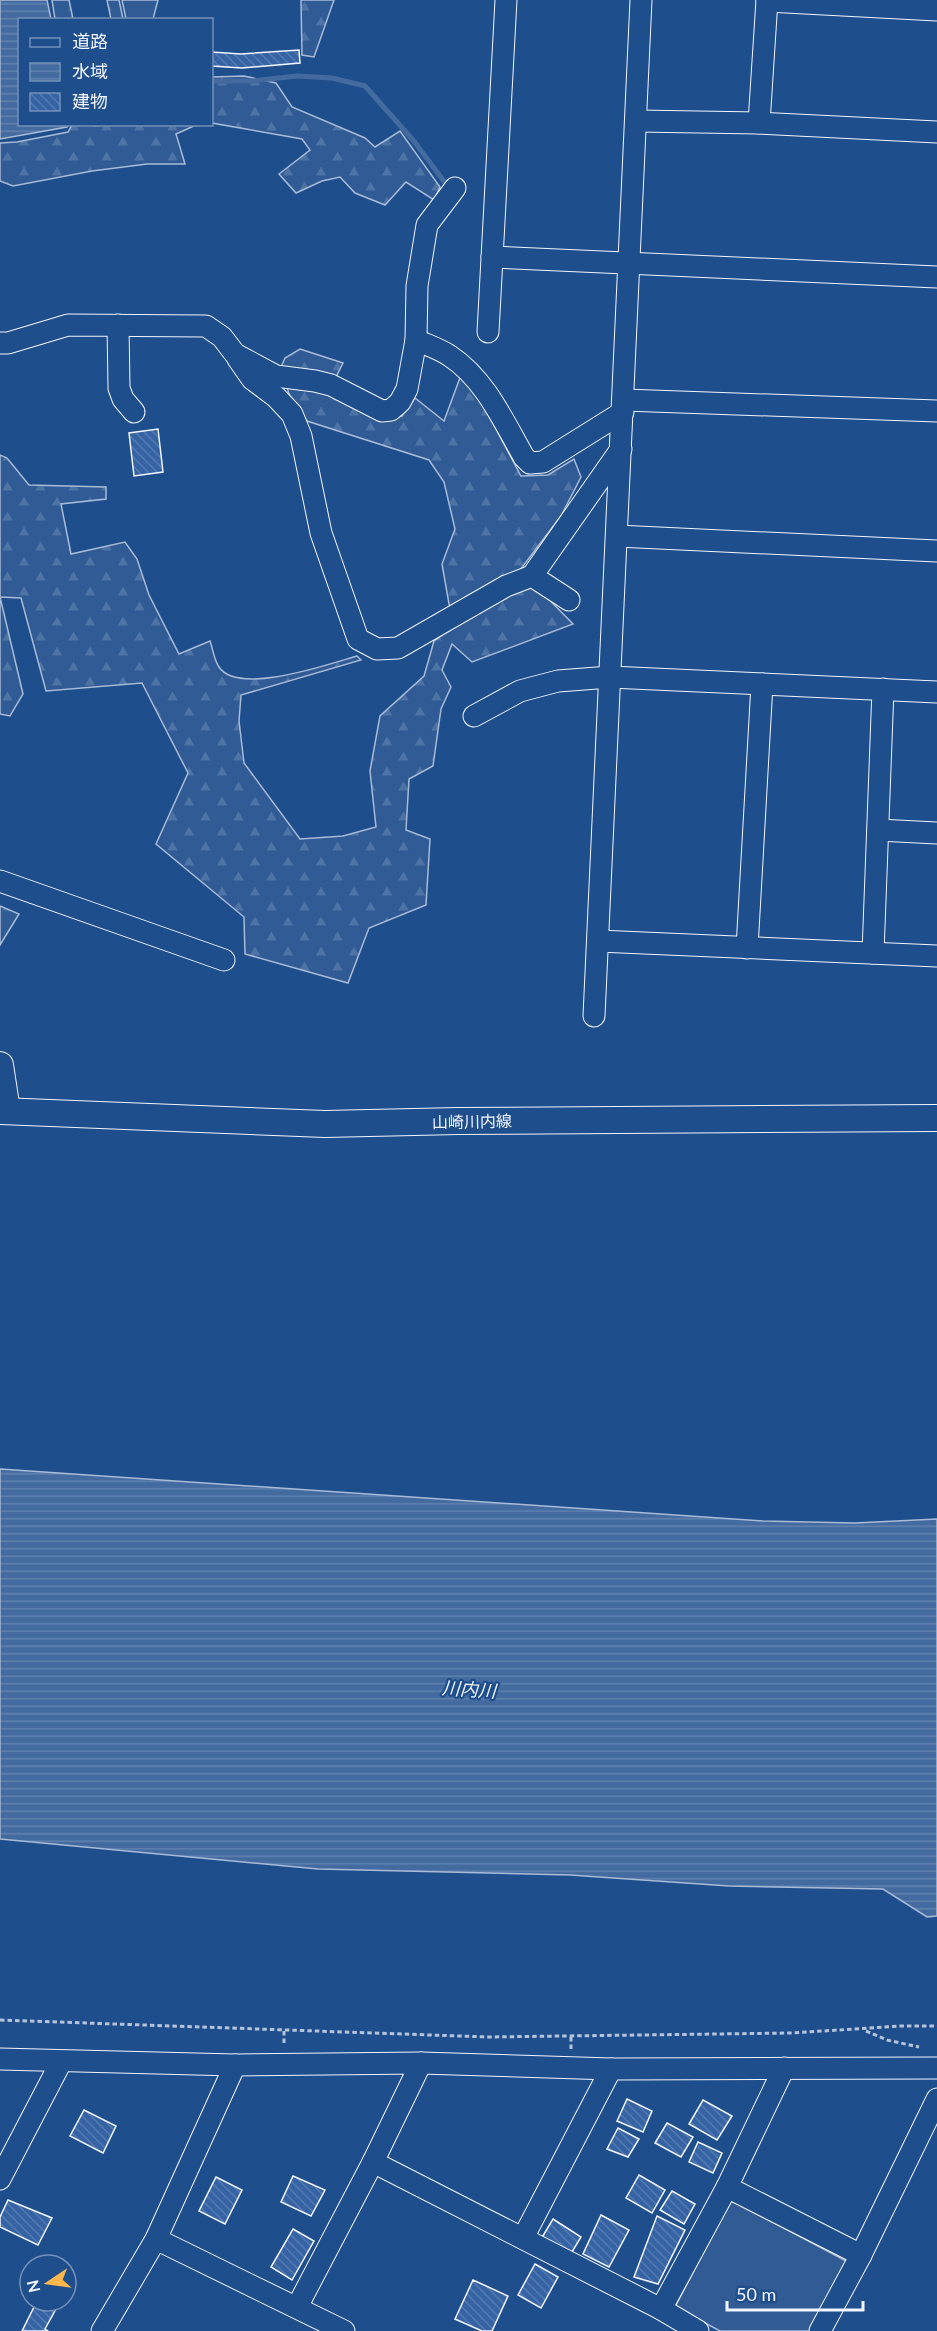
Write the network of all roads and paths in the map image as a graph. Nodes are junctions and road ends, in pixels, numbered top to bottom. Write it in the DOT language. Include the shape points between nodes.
graph roads {
  1 [pos="506,0"];
  2 [pos="641,0"];
  3 [pos="767,0"];
  4 [pos="907,4"];
  5 [pos="937,10"];
  6 [pos="637,121"];
  7 [pos="759,123"];
  8 [pos="937,132"];
  9 [pos="455,188"];
  10 [pos="492,257"];
  11 [pos="630,263"];
  12 [pos="937,277"];
  13 [pos="118,325"];
  14 [pos="488,332"];
  15 [pos="416,340"];
  16 [pos="0,343"];
  17 [pos="235,354"];
  18 [pos="623,406"];
  19 [pos="937,411"];
  20 [pos="134,412"];
  21 [pos="621,448"];
  22 [pos="617,536"];
  23 [pos="937,551"];
  24 [pos="532,576"];
  25 [pos="569,600"];
  26 [pos="610,677"];
  27 [pos="762,684"];
  28 [pos="883,690"];
  29 [pos="937,692"];
  30 [pos="474,716"];
  31 [pos="878,830"];
  32 [pos="937,832"];
  33 [pos="0,881"];
  34 [pos="598,941"];
  35 [pos="747,948"];
  36 [pos="873,953"];
  37 [pos="937,956"];
  38 [pos="225,960"];
  39 [pos="594,1016"];
  40 [pos="0,1065"];
  41 [pos="3,1111"];
  42 [pos="937,1118"];
  43 [pos="0,2020"];
  44 [pos="937,2026"];
  45 [pos="864,2030"];
  46 [pos="924,2049"];
  47 [pos="0,2059"];
  48 [pos="61,2062"];
  49 [pos="421,2063"];
  50 [pos="234,2065"];
  51 [pos="784,2068"];
  52 [pos="937,2068"];
  53 [pos="611,2069"];
  54 [pos="937,2098"];
  55 [pos="373,2162"];
  56 [pos="0,2179"];
  57 [pos="727,2187"];
  58 [pos="523,2238"];
  59 [pos="156,2239"];
  60 [pos="861,2255"];
  61 [pos="297,2307"];
  62 [pos="661,2309"];
  63 [pos="102,2331"];
  64 [pos="344,2331"];
  65 [pos="698,2331"];
  66 [pos="820,2331"];
  1 -- 10 [label="street"];
  2 -- 6 [label="street"];
  3 -- 4 [label="street"];
  3 -- 7 [label="street"];
  4 -- 5 [label="street"];
  6 -- 7 [label="street"];
  6 -- 11 [label="street"];
  7 -- 8 [label="street"];
  9 -- 15 [label="street" via="427,225 417,286"];
  10 -- 11 [label="street"];
  10 -- 14 [label="street"];
  11 -- 12 [label="street"];
  11 -- 18 [label="street"];
  13 -- 16 [label="street" via="68,325"];
  13 -- 17 [label="street" via="206,326 222,337"];
  13 -- 20 [label="street" via="119,388"];
  15 -- 17 [label="street" via="407,388 400,402 391,410 382,411 332,386 276,376"];
  15 -- 18 [label="street" via="450,356 469,373 490,398 530,463 543,462"];
  17 -- 24 [label="street" via="252,380 292,414 301,436 321,533 358,639 377,649 398,648 506,586"];
  18 -- 19 [label="street"];
  18 -- 21 [label="street"];
  21 -- 22 [label="street"];
  21 -- 24 [label="street"];
  22 -- 23 [label="street"];
  22 -- 26 [label="street"];
  24 -- 25 [label="street"];
  26 -- 27 [label="street"];
  26 -- 30 [label="street" via="558,681 520,691"];
  26 -- 34 [label="street"];
  27 -- 28 [label="street"];
  27 -- 35 [label="street"];
  28 -- 29 [label="street"];
  28 -- 31 [label="street"];
  31 -- 32 [label="street"];
  31 -- 36 [label="street"];
  33 -- 38 [label="street"];
  34 -- 35 [label="street"];
  34 -- 39 [label="street"];
  35 -- 36 [label="street"];
  36 -- 37 [label="street"];
  40 -- 41 [label="main road, 山崎川内線"];
  41 -- 42 [label="main road, 山崎川内線" via="325,1124"];
  43 -- 45 [label="path" via="476,2037"];
  44 -- 45 [label="path"];
  45 -- 46 [label="path"];
  47 -- 48 [label="street"];
  48 -- 50 [label="street"];
  48 -- 56 [label="street"];
  49 -- 50 [label="street"];
  49 -- 53 [label="street"];
  49 -- 55 [label="street"];
  50 -- 59 [label="street"];
  51 -- 52 [label="street"];
  51 -- 53 [label="street"];
  51 -- 57 [label="street"];
  53 -- 58 [label="street"];
  54 -- 60 [label="street"];
  55 -- 58 [label="street"];
  55 -- 61 [label="street"];
  57 -- 60 [label="street"];
  57 -- 62 [label="street"];
  58 -- 62 [label="street"];
  59 -- 61 [label="street"];
  59 -- 63 [label="street"];
  60 -- 66 [label="street"];
  61 -- 64 [label="street"];
  62 -- 65 [label="street"];
}
